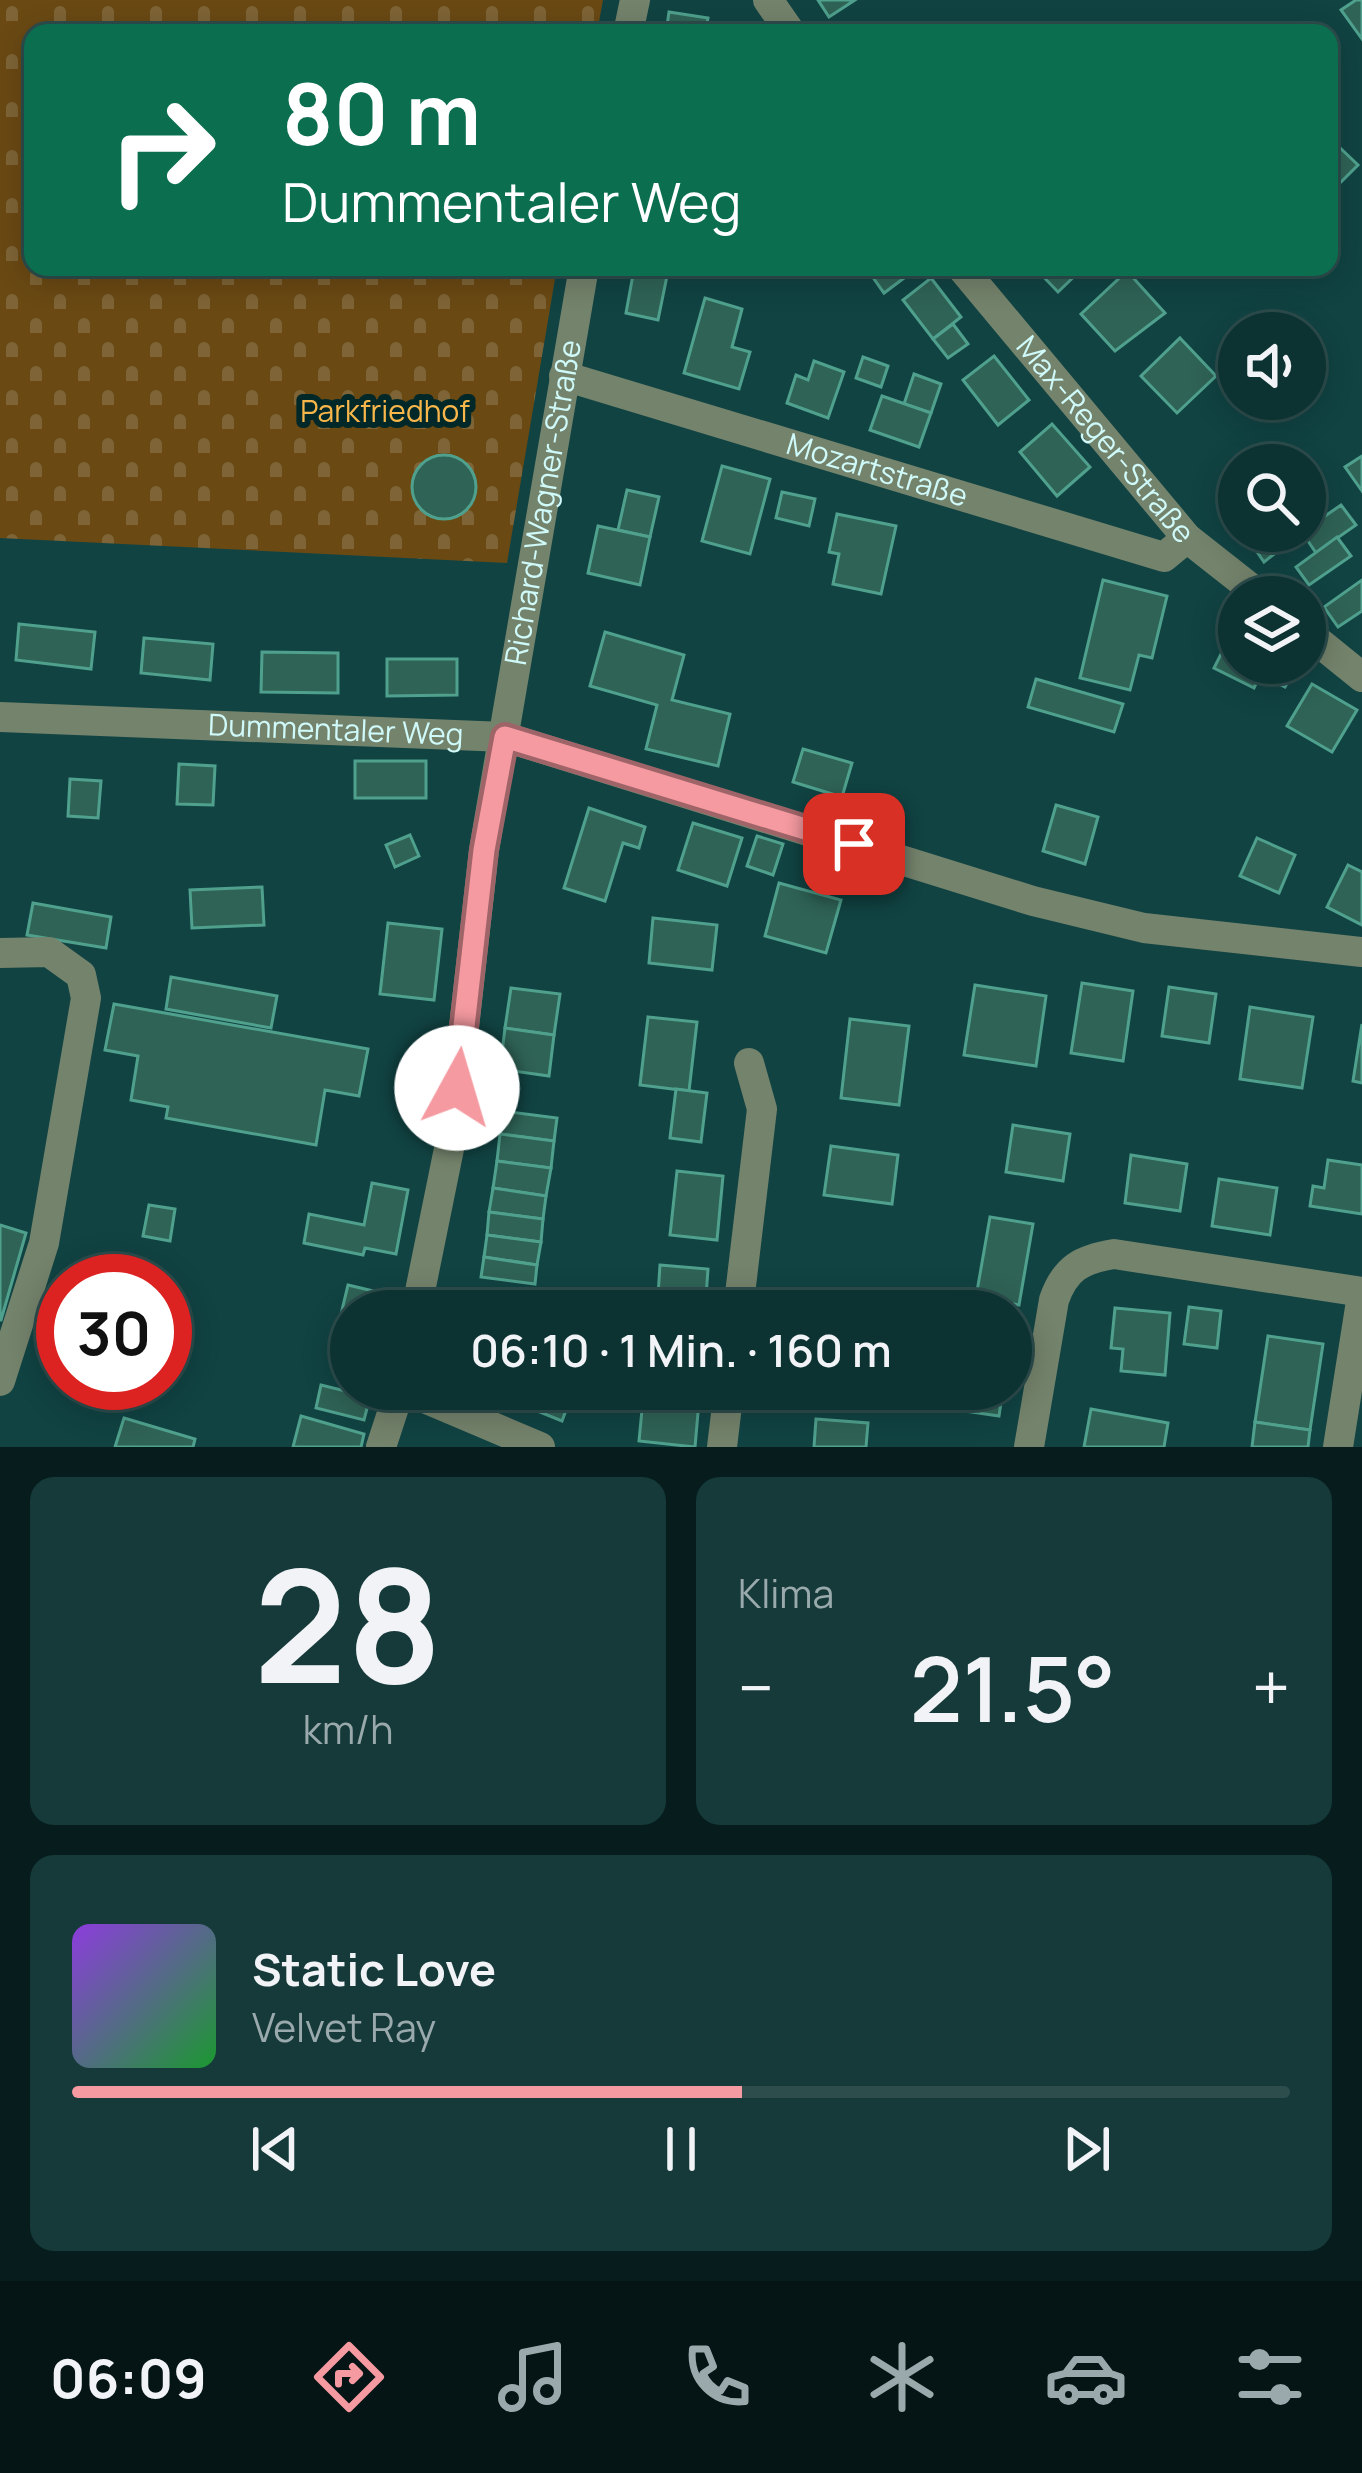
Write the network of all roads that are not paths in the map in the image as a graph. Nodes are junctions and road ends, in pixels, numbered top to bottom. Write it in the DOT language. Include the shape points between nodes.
graph roads {
  1 [pos="582,276"];
  2 [pos="969,276"];
  3 [pos="564,376"];
  4 [pos="1187,538"];
  5 [pos="1235,576"];
  6 [pos="1326,646"];
  7 [pos="1359,669"];
  8 [pos="0,718"];
  9 [pos="505,737"];
  10 [pos="1362,952"];
  11 [pos="0,953"];
  12 [pos="748,1063"];
  13 [pos="420,1290"];
  14 [pos="740,1290"];
  15 [pos="1362,1293"];
  16 [pos="0,1381"];
  17 [pos="394,1410"];
  18 [pos="452,1410"];
  19 [pos="726,1410"];
  20 [pos="381,1447"];
  21 [pos="540,1447"];
  22 [pos="722,1447"];
  23 [pos="1029,1447"];
  24 [pos="1338,1447"];
  1 -- 3 [label="street, Richard-Wagner-Straße"];
  2 -- 4 [label="street, Max-Reger-Straße"];
  3 -- 4 [label="street, Mozartstraße" via="1164,557"];
  3 -- 9 [label="street, Richard-Wagner-Straße"];
  4 -- 5 [label="street, Max-Reger-Straße"];
  6 -- 7 [label="street"];
  8 -- 9 [label="street, Dummentaler Weg"];
  9 -- 10 [label="street, Dummentaler Weg" via="1033,901 1144,928"];
  9 -- 13 [label="street, Richard-Wagner-Straße" via="452,1134"];
  11 -- 16 [label="street" via="49,952 81,975 86,998 44,1243"];
  12 -- 14 [label="street" via="762,1109"];
  15 -- 23 [label="street" via="1114,1254 1081,1260 1054,1300"];
  15 -- 24 [label="street"];
  17 -- 20 [label="street"];
  18 -- 21 [label="street"];
  19 -- 22 [label="street"];
}
